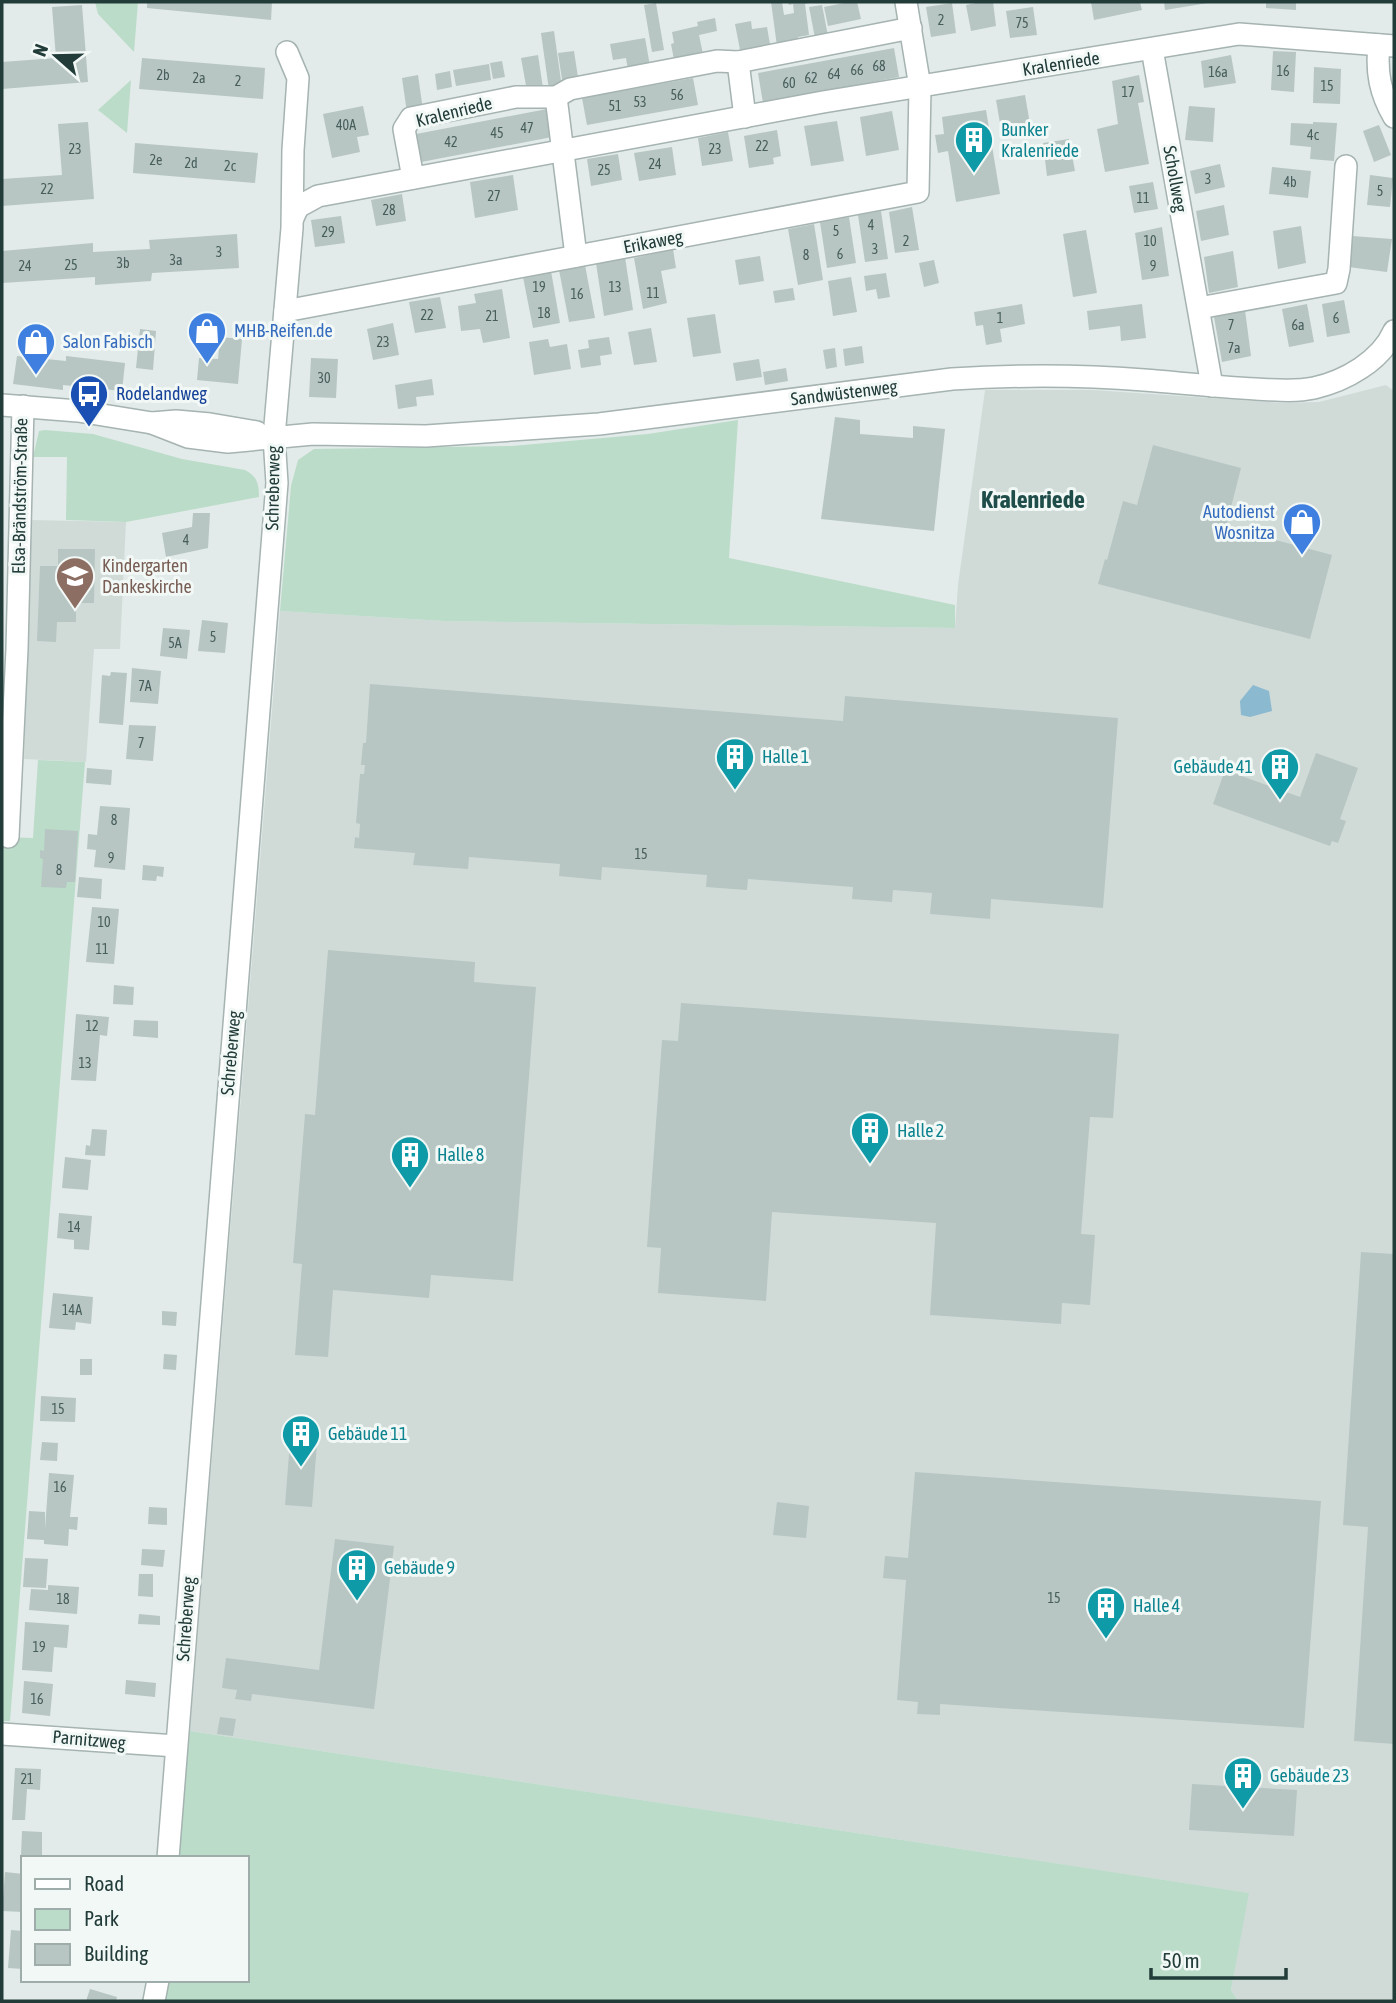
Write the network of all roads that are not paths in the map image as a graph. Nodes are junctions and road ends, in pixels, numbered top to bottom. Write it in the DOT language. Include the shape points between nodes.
graph roads {
  1 [pos="906,2"];
  2 [pos="911,28"];
  3 [pos="1387,45"];
  4 [pos="1152,49"];
  5 [pos="287,52"];
  6 [pos="738,62"];
  7 [pos="920,87"];
  8 [pos="556,97"];
  9 [pos="745,117"];
  10 [pos="1394,117"];
  11 [pos="561,151"];
  12 [pos="293,156"];
  13 [pos="1346,166"];
  14 [pos="413,178"];
  15 [pos="293,218"];
  16 [pos="290,249"];
  17 [pos="576,256"];
  18 [pos="1199,309"];
  19 [pos="285,311"];
  20 [pos="1394,331"];
  21 [pos="1212,386"];
  22 [pos="12,406"];
  23 [pos="274,437"];
  24 [pos="8,837"];
  25 [pos="2,1734"];
  26 [pos="176,1746"];
  27 [pos="168,1856"];
  28 [pos="158,1982"];
  29 [pos="155,2001"];
  1 -- 2 [label="street"];
  2 -- 6 [label="street, Kralenriede"];
  2 -- 7 [label="street"];
  3 -- 4 [label="street, Kralenriede" via="1239,34"];
  3 -- 10 [label="street, Kralenriede" via="1377,64 1379,83"];
  4 -- 7 [label="street, Kralenriede"];
  4 -- 18 [label="street, Schollweg"];
  5 -- 12 [label="street, Schreberweg" via="298,78"];
  6 -- 8 [label="street, Kralenriede" via="716,61 597,83"];
  6 -- 9 [label="street"];
  7 -- 9 [label="street, Kralenriede"];
  7 -- 17 [label="street, Erikaweg" via="918,192"];
  8 -- 11 [label="street"];
  8 -- 14 [label="street, Kralenriede" via="516,97 411,118 404,129"];
  9 -- 11 [label="street, Kralenriede"];
  11 -- 14 [label="street, Kralenriede"];
  11 -- 17 [label="street"];
  12 -- 15 [label="street, Schreberweg"];
  12 -- 16 [label="street, Schreberweg" via="279,215"];
  13 -- 18 [label="street" via="1336,283"];
  14 -- 15 [label="street, Kralenriede" via="317,196 307,200"];
  15 -- 16 [label="street, Schreberweg"];
  16 -- 19 [label="street, Schreberweg"];
  17 -- 19 [label="street, Erikaweg"];
  18 -- 21 [label="street, Schollweg"];
  19 -- 23 [label="street, Schreberweg"];
  20 -- 21 [label="street, Sandwüstenweg" via="1384,349 1359,369 1316,387"];
  21 -- 23 [label="street, Sandwüstenweg" via="1048,376 969,378 599,424 426,436"];
  22 -- 23 [label="street, Sandwüstenweg" via="152,423 210,424"];
  22 -- 24 [label="street, Elsa-Brändström-Straße" via="17,649"];
  23 -- 26 [label="street, Schreberweg" via="277,483"];
  25 -- 26 [label="street, Parnitzweg"];
  26 -- 27 [label="street, Schreberweg"];
  28 -- 29 [label="street"];
}
